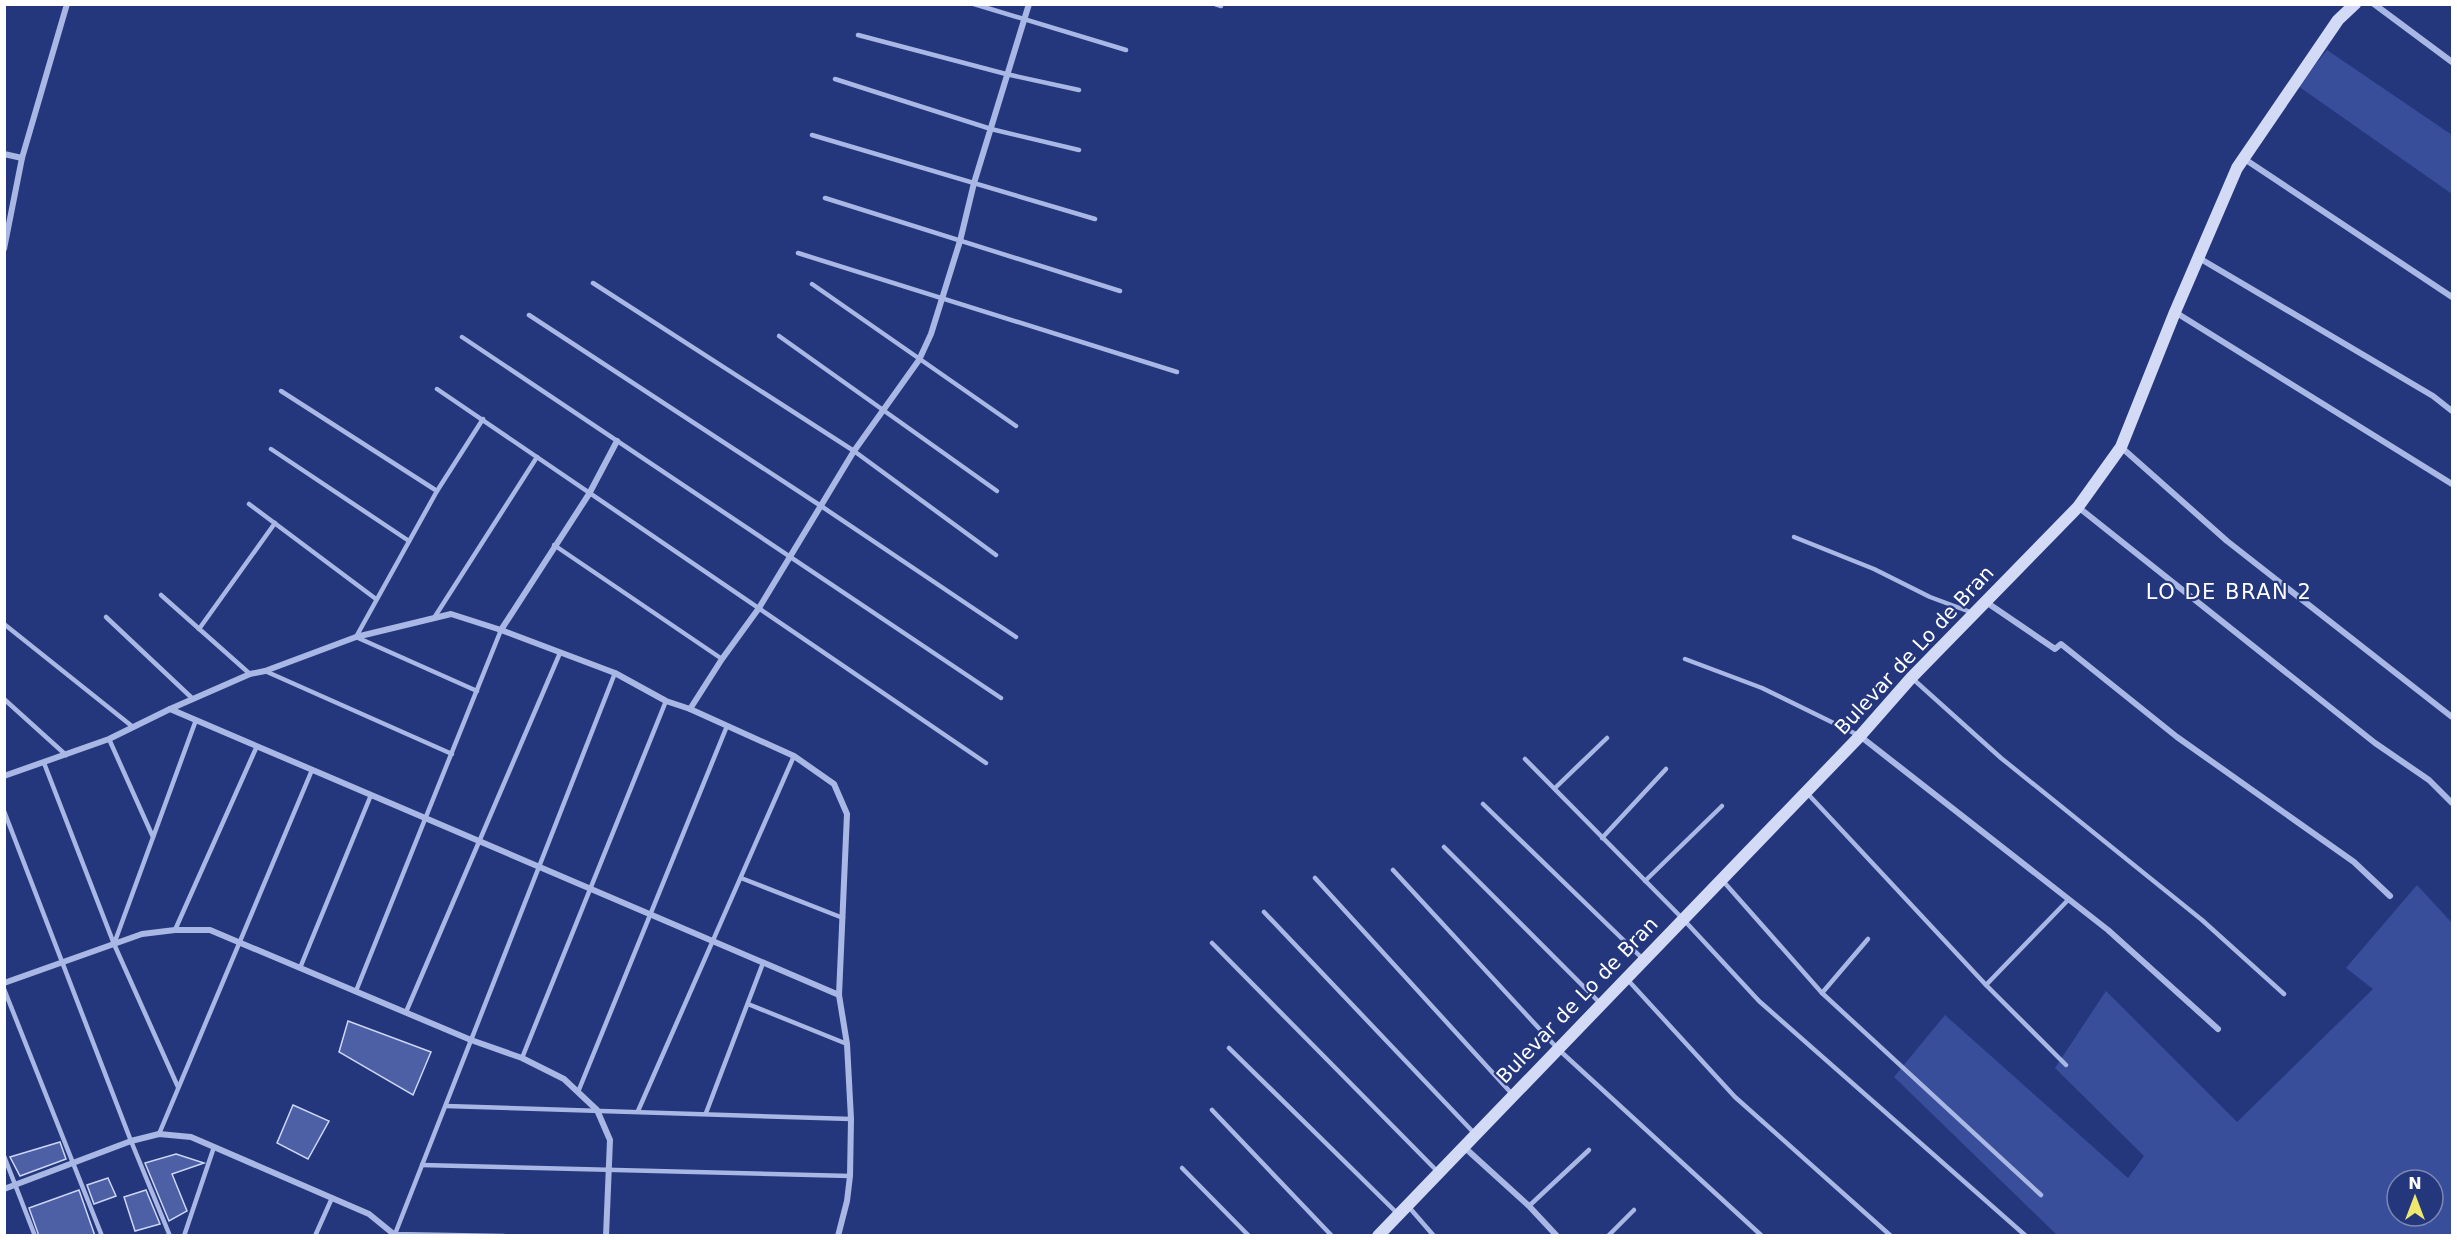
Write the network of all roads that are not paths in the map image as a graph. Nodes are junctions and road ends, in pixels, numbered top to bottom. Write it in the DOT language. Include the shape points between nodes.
graph roads {
  1 [pos="67,4"];
  2 [pos="974,4"];
  3 [pos="1029,4"];
  4 [pos="2355,4"];
  5 [pos="2374,4"];
  6 [pos="1024,19"];
  7 [pos="858,35"];
  8 [pos="1126,51"];
  9 [pos="2452,62"];
  10 [pos="1006,74"];
  11 [pos="835,79"];
  12 [pos="1079,90"];
  13 [pos="991,129"];
  14 [pos="812,135"];
  15 [pos="1079,150"];
  16 [pos="4,154"];
  17 [pos="22,158"];
  18 [pos="2243,158"];
  19 [pos="974,183"];
  20 [pos="825,198"];
  21 [pos="1095,219"];
  22 [pos="7,227"];
  23 [pos="960,241"];
  24 [pos="4,249"];
  25 [pos="798,253"];
  26 [pos="2198,257"];
  27 [pos="593,283"];
  28 [pos="812,284"];
  29 [pos="1120,291"];
  30 [pos="2452,297"];
  31 [pos="941,298"];
  32 [pos="2175,312"];
  33 [pos="530,315"];
  34 [pos="779,336"];
  35 [pos="462,337"];
  36 [pos="919,360"];
  37 [pos="1177,372"];
  38 [pos="437,388"];
  39 [pos="281,391"];
  40 [pos="885,409"];
  41 [pos="2452,411"];
  42 [pos="483,419"];
  43 [pos="1016,426"];
  44 [pos="617,441"];
  45 [pos="2121,447"];
  46 [pos="272,449"];
  47 [pos="854,451"];
  48 [pos="537,457"];
  49 [pos="2452,483"];
  50 [pos="437,491"];
  51 [pos="997,491"];
  52 [pos="589,494"];
  53 [pos="249,504"];
  54 [pos="821,506"];
  55 [pos="2078,507"];
  56 [pos="275,523"];
  57 [pos="1794,537"];
  58 [pos="409,542"];
  59 [pos="554,545"];
  60 [pos="996,555"];
  61 [pos="789,557"];
  62 [pos="161,595"];
  63 [pos="376,599"];
  64 [pos="1986,602"];
  65 [pos="759,608"];
  66 [pos="1974,614"];
  67 [pos="106,617"];
  68 [pos="434,618"];
  69 [pos="4,624"];
  70 [pos="199,629"];
  71 [pos="501,630"];
  72 [pos="356,637"];
  73 [pos="1016,638"];
  74 [pos="560,653"];
  75 [pos="722,659"];
  76 [pos="1685,659"];
  77 [pos="265,671"];
  78 [pos="250,674"];
  79 [pos="615,674"];
  80 [pos="1911,678"];
  81 [pos="477,691"];
  82 [pos="1001,698"];
  83 [pos="4,699"];
  84 [pos="193,700"];
  85 [pos="666,701"];
  86 [pos="170,709"];
  87 [pos="690,709"];
  88 [pos="2452,717"];
  89 [pos="196,720"];
  90 [pos="727,726"];
  91 [pos="133,727"];
  92 [pos="1860,736"];
  93 [pos="1607,738"];
  94 [pos="109,739"];
  95 [pos="257,746"];
  96 [pos="452,754"];
  97 [pos="66,755"];
  98 [pos="794,756"];
  99 [pos="1525,759"];
  100 [pos="44,763"];
  101 [pos="986,763"];
  102 [pos="1666,769"];
  103 [pos="312,770"];
  104 [pos="4,776"];
  105 [pos="1555,788"];
  106 [pos="1805,792"];
  107 [pos="371,795"];
  108 [pos="2452,803"];
  109 [pos="1483,804"];
  110 [pos="1722,807"];
  111 [pos="4,811"];
  112 [pos="425,818"];
  113 [pos="153,837"];
  114 [pos="1602,838"];
  115 [pos="479,841"];
  116 [pos="1444,847"];
  117 [pos="539,867"];
  118 [pos="1393,870"];
  119 [pos="741,878"];
  120 [pos="1315,878"];
  121 [pos="1721,879"];
  122 [pos="1645,881"];
  123 [pos="590,888"];
  124 [pos="2390,896"];
  125 [pos="2069,899"];
  126 [pos="1264,912"];
  127 [pos="650,914"];
  128 [pos="843,918"];
  129 [pos="1683,919"];
  130 [pos="175,930"];
  131 [pos="1868,939"];
  132 [pos="713,941"];
  133 [pos="239,943"];
  134 [pos="1212,943"];
  135 [pos="114,944"];
  136 [pos="1644,960"];
  137 [pos="63,962"];
  138 [pos="763,963"];
  139 [pos="300,968"];
  140 [pos="1626,978"];
  141 [pos="4,983"];
  142 [pos="1986,985"];
  143 [pos="4,989"];
  144 [pos="356,991"];
  145 [pos="1822,993"];
  146 [pos="2283,994"];
  147 [pos="840,995"];
  148 [pos="748,1004"];
  149 [pos="1600,1004"];
  150 [pos="406,1012"];
  151 [pos="2218,1029"];
  152 [pos="471,1040"];
  153 [pos="847,1044"];
  154 [pos="1229,1048"];
  155 [pos="1558,1049"];
  156 [pos="522,1059"];
  157 [pos="2066,1065"];
  158 [pos="178,1087"];
  159 [pos="578,1092"];
  160 [pos="1513,1095"];
  161 [pos="446,1106"];
  162 [pos="597,1110"];
  163 [pos="1212,1110"];
  164 [pos="638,1111"];
  165 [pos="706,1113"];
  166 [pos="851,1119"];
  167 [pos="159,1134"];
  168 [pos="1475,1134"];
  169 [pos="131,1140"];
  170 [pos="1462,1146"];
  171 [pos="214,1147"];
  172 [pos="1589,1150"];
  173 [pos="4,1156"];
  174 [pos="74,1163"];
  175 [pos="422,1165"];
  176 [pos="1182,1168"];
  177 [pos="608,1171"];
  178 [pos="1439,1172"];
  179 [pos="850,1176"];
  180 [pos="16,1185"];
  181 [pos="4,1189"];
  182 [pos="2041,1195"];
  183 [pos="332,1198"];
  184 [pos="1529,1206"];
  185 [pos="1403,1210"];
  186 [pos="1634,1210"];
  187 [pos="396,1235"];
  188 [pos="35,1236"];
  189 [pos="102,1236"];
  190 [pos="170,1236"];
  191 [pos="184,1236"];
  192 [pos="315,1236"];
  193 [pos="504,1236"];
  194 [pos="606,1236"];
  195 [pos="838,1236"];
  196 [pos="1250,1236"];
  197 [pos="1332,1236"];
  198 [pos="1378,1236"];
  199 [pos="1434,1236"];
  200 [pos="1557,1236"];
  201 [pos="1608,1236"];
  202 [pos="1762,1236"];
  203 [pos="1891,1236"];
  204 [pos="2026,1236"];
  1 -- 17 [label="street"];
  2 -- 6 [label="lane"];
  3 -- 6 [label="street"];
  4 -- 18 [label="street, Bulevar de Lo de Bran" via="2338,20"];
  5 -- 9 [label="street"];
  6 -- 8 [label="lane"];
  6 -- 10 [label="street"];
  7 -- 10 [label="lane"];
  10 -- 12 [label="lane"];
  10 -- 13 [label="street"];
  11 -- 13 [label="lane"];
  13 -- 15 [label="lane"];
  13 -- 19 [label="street"];
  14 -- 19 [label="lane"];
  16 -- 17 [label="street"];
  17 -- 22 [label="street"];
  18 -- 26 [label="street, Bulevar de Lo de Bran"];
  18 -- 30 [label="street"];
  19 -- 21 [label="lane"];
  19 -- 23 [label="street"];
  20 -- 23 [label="lane"];
  22 -- 24 [label="street"];
  23 -- 29 [label="lane"];
  23 -- 31 [label="street"];
  25 -- 31 [label="lane"];
  26 -- 32 [label="street, Bulevar de Lo de Bran"];
  26 -- 41 [label="street"];
  27 -- 47 [label="lane"];
  28 -- 36 [label="lane"];
  31 -- 36 [label="street"];
  31 -- 37 [label="lane"];
  32 -- 45 [label="street, Bulevar de Lo de Bran"];
  32 -- 49 [label="street"];
  33 -- 54 [label="lane"];
  34 -- 40 [label="lane"];
  35 -- 44 [label="lane"];
  36 -- 40 [label="street"];
  36 -- 43 [label="lane"];
  38 -- 42 [label="lane"];
  39 -- 50 [label="lane"];
  40 -- 47 [label="street"];
  40 -- 51 [label="lane"];
  42 -- 48 [label="lane"];
  42 -- 50 [label="lane"];
  44 -- 52 [label="street"];
  44 -- 61 [label="lane"];
  45 -- 55 [label="street, Bulevar de Lo de Bran"];
  45 -- 88 [label="street" via="2227,542"];
  46 -- 58 [label="lane"];
  47 -- 54 [label="street"];
  47 -- 60 [label="lane"];
  48 -- 52 [label="lane"];
  48 -- 68 [label="lane"];
  50 -- 58 [label="lane"];
  52 -- 59 [label="street"];
  52 -- 65 [label="lane"];
  53 -- 56 [label="lane"];
  54 -- 61 [label="street"];
  54 -- 73 [label="lane"];
  55 -- 64 [label="street, Bulevar de Lo de Bran"];
  55 -- 108 [label="street" via="2376,743 2429,780"];
  56 -- 63 [label="lane"];
  56 -- 70 [label="lane"];
  57 -- 66 [label="lane"];
  58 -- 63 [label="lane"];
  59 -- 71 [label="street"];
  59 -- 75 [label="lane"];
  61 -- 65 [label="street"];
  61 -- 82 [label="lane"];
  62 -- 70 [label="lane"];
  63 -- 72 [label="lane"];
  64 -- 66 [label="street, Bulevar de Lo de Bran"];
  64 -- 124 [label="street" via="2055,649 2061,644 2177,737 2354,862"];
  65 -- 75 [label="street"];
  65 -- 101 [label="lane"];
  66 -- 80 [label="street, Bulevar de Lo de Bran"];
  67 -- 84 [label="lane"];
  68 -- 71 [label="street" via="450,614"];
  68 -- 72 [label="street"];
  69 -- 91 [label="lane"];
  70 -- 78 [label="lane"];
  71 -- 74 [label="street"];
  71 -- 81 [label="lane"];
  72 -- 77 [label="street"];
  72 -- 81 [label="lane"];
  74 -- 79 [label="street"];
  74 -- 115 [label="lane"];
  75 -- 87 [label="street"];
  76 -- 92 [label="lane" via="1762,688"];
  77 -- 78 [label="street"];
  77 -- 96 [label="lane"];
  78 -- 84 [label="street"];
  79 -- 85 [label="street"];
  79 -- 117 [label="lane"];
  80 -- 92 [label="street, Bulevar de Lo de Bran"];
  80 -- 146 [label="lane" via="2001,758 2202,920"];
  81 -- 96 [label="lane"];
  83 -- 97 [label="lane"];
  84 -- 86 [label="street"];
  85 -- 87 [label="street"];
  85 -- 123 [label="lane"];
  86 -- 89 [label="street"];
  86 -- 91 [label="street"];
  87 -- 90 [label="street"];
  89 -- 95 [label="street"];
  89 -- 113 [label="lane"];
  90 -- 98 [label="street"];
  90 -- 127 [label="lane"];
  91 -- 94 [label="street"];
  92 -- 106 [label="street, Bulevar de Lo de Bran"];
  92 -- 125 [label="street"];
  93 -- 105 [label="lane"];
  94 -- 97 [label="street"];
  94 -- 113 [label="lane"];
  95 -- 103 [label="street"];
  95 -- 130 [label="lane"];
  96 -- 112 [label="lane"];
  97 -- 100 [label="street"];
  98 -- 119 [label="lane"];
  98 -- 128 [label="street" via="834,784 847,814"];
  99 -- 105 [label="lane"];
  100 -- 104 [label="street"];
  100 -- 135 [label="lane"];
  102 -- 114 [label="lane"];
  103 -- 107 [label="street"];
  103 -- 133 [label="lane"];
  105 -- 114 [label="lane"];
  106 -- 121 [label="street, Bulevar de Lo de Bran"];
  106 -- 142 [label="lane"];
  107 -- 112 [label="street"];
  107 -- 139 [label="lane"];
  109 -- 136 [label="lane"];
  110 -- 122 [label="lane"];
  111 -- 137 [label="lane"];
  112 -- 115 [label="street"];
  112 -- 144 [label="lane"];
  113 -- 135 [label="lane"];
  114 -- 122 [label="lane"];
  115 -- 117 [label="street"];
  115 -- 150 [label="lane"];
  116 -- 149 [label="lane"];
  117 -- 123 [label="street"];
  117 -- 152 [label="lane"];
  118 -- 155 [label="lane"];
  119 -- 128 [label="lane"];
  119 -- 132 [label="lane"];
  120 -- 160 [label="lane"];
  121 -- 129 [label="street, Bulevar de Lo de Bran"];
  121 -- 145 [label="lane"];
  122 -- 129 [label="lane"];
  123 -- 127 [label="street"];
  123 -- 156 [label="lane"];
  125 -- 142 [label="lane"];
  125 -- 151 [label="street"];
  126 -- 168 [label="lane"];
  127 -- 132 [label="street"];
  127 -- 159 [label="lane"];
  128 -- 147 [label="street"];
  129 -- 136 [label="street, Bulevar de Lo de Bran"];
  129 -- 204 [label="lane" via="1759,1001"];
  130 -- 133 [label="street" via="210,930"];
  130 -- 135 [label="street" via="142,934"];
  131 -- 145 [label="lane"];
  132 -- 138 [label="street"];
  132 -- 164 [label="lane"];
  133 -- 139 [label="street"];
  133 -- 158 [label="lane"];
  134 -- 178 [label="lane"];
  135 -- 137 [label="street"];
  135 -- 158 [label="lane"];
  136 -- 140 [label="street, Bulevar de Lo de Bran"];
  137 -- 141 [label="street"];
  137 -- 169 [label="lane"];
  138 -- 147 [label="street"];
  138 -- 148 [label="lane"];
  139 -- 144 [label="street"];
  140 -- 149 [label="street, Bulevar de Lo de Bran"];
  140 -- 203 [label="lane" via="1735,1097"];
  142 -- 157 [label="lane"];
  143 -- 174 [label="lane"];
  144 -- 150 [label="street"];
  145 -- 182 [label="lane"];
  147 -- 153 [label="street"];
  148 -- 153 [label="lane"];
  148 -- 165 [label="lane"];
  149 -- 155 [label="street, Bulevar de Lo de Bran"];
  150 -- 152 [label="street"];
  152 -- 156 [label="street"];
  152 -- 161 [label="lane"];
  153 -- 166 [label="street"];
  154 -- 185 [label="lane"];
  155 -- 160 [label="street, Bulevar de Lo de Bran"];
  155 -- 202 [label="lane"];
  156 -- 159 [label="street" via="564,1079"];
  158 -- 167 [label="lane"];
  159 -- 162 [label="street"];
  160 -- 168 [label="street, Bulevar de Lo de Bran"];
  161 -- 162 [label="lane"];
  161 -- 175 [label="lane"];
  162 -- 164 [label="lane"];
  162 -- 177 [label="street" via="610,1140"];
  163 -- 197 [label="lane"];
  164 -- 165 [label="lane"];
  165 -- 166 [label="lane"];
  166 -- 179 [label="street"];
  167 -- 169 [label="street"];
  167 -- 171 [label="street" via="191,1137"];
  168 -- 170 [label="street, Bulevar de Lo de Bran"];
  169 -- 174 [label="street"];
  169 -- 190 [label="lane"];
  170 -- 178 [label="street, Bulevar de Lo de Bran"];
  170 -- 184 [label="street"];
  171 -- 183 [label="street"];
  171 -- 191 [label="lane"];
  172 -- 184 [label="lane"];
  173 -- 180 [label="lane"];
  174 -- 180 [label="street"];
  174 -- 189 [label="lane"];
  175 -- 177 [label="lane"];
  175 -- 187 [label="lane"];
  176 -- 196 [label="lane"];
  177 -- 179 [label="lane"];
  177 -- 194 [label="street"];
  178 -- 185 [label="street, Bulevar de Lo de Bran"];
  179 -- 195 [label="street"];
  180 -- 181 [label="street"];
  180 -- 188 [label="lane"];
  183 -- 187 [label="street" via="369,1214"];
  183 -- 192 [label="lane"];
  184 -- 200 [label="street"];
  185 -- 198 [label="street, Bulevar de Lo de Bran"];
  185 -- 199 [label="lane"];
  186 -- 201 [label="lane"];
  187 -- 193 [label="lane"];
}
